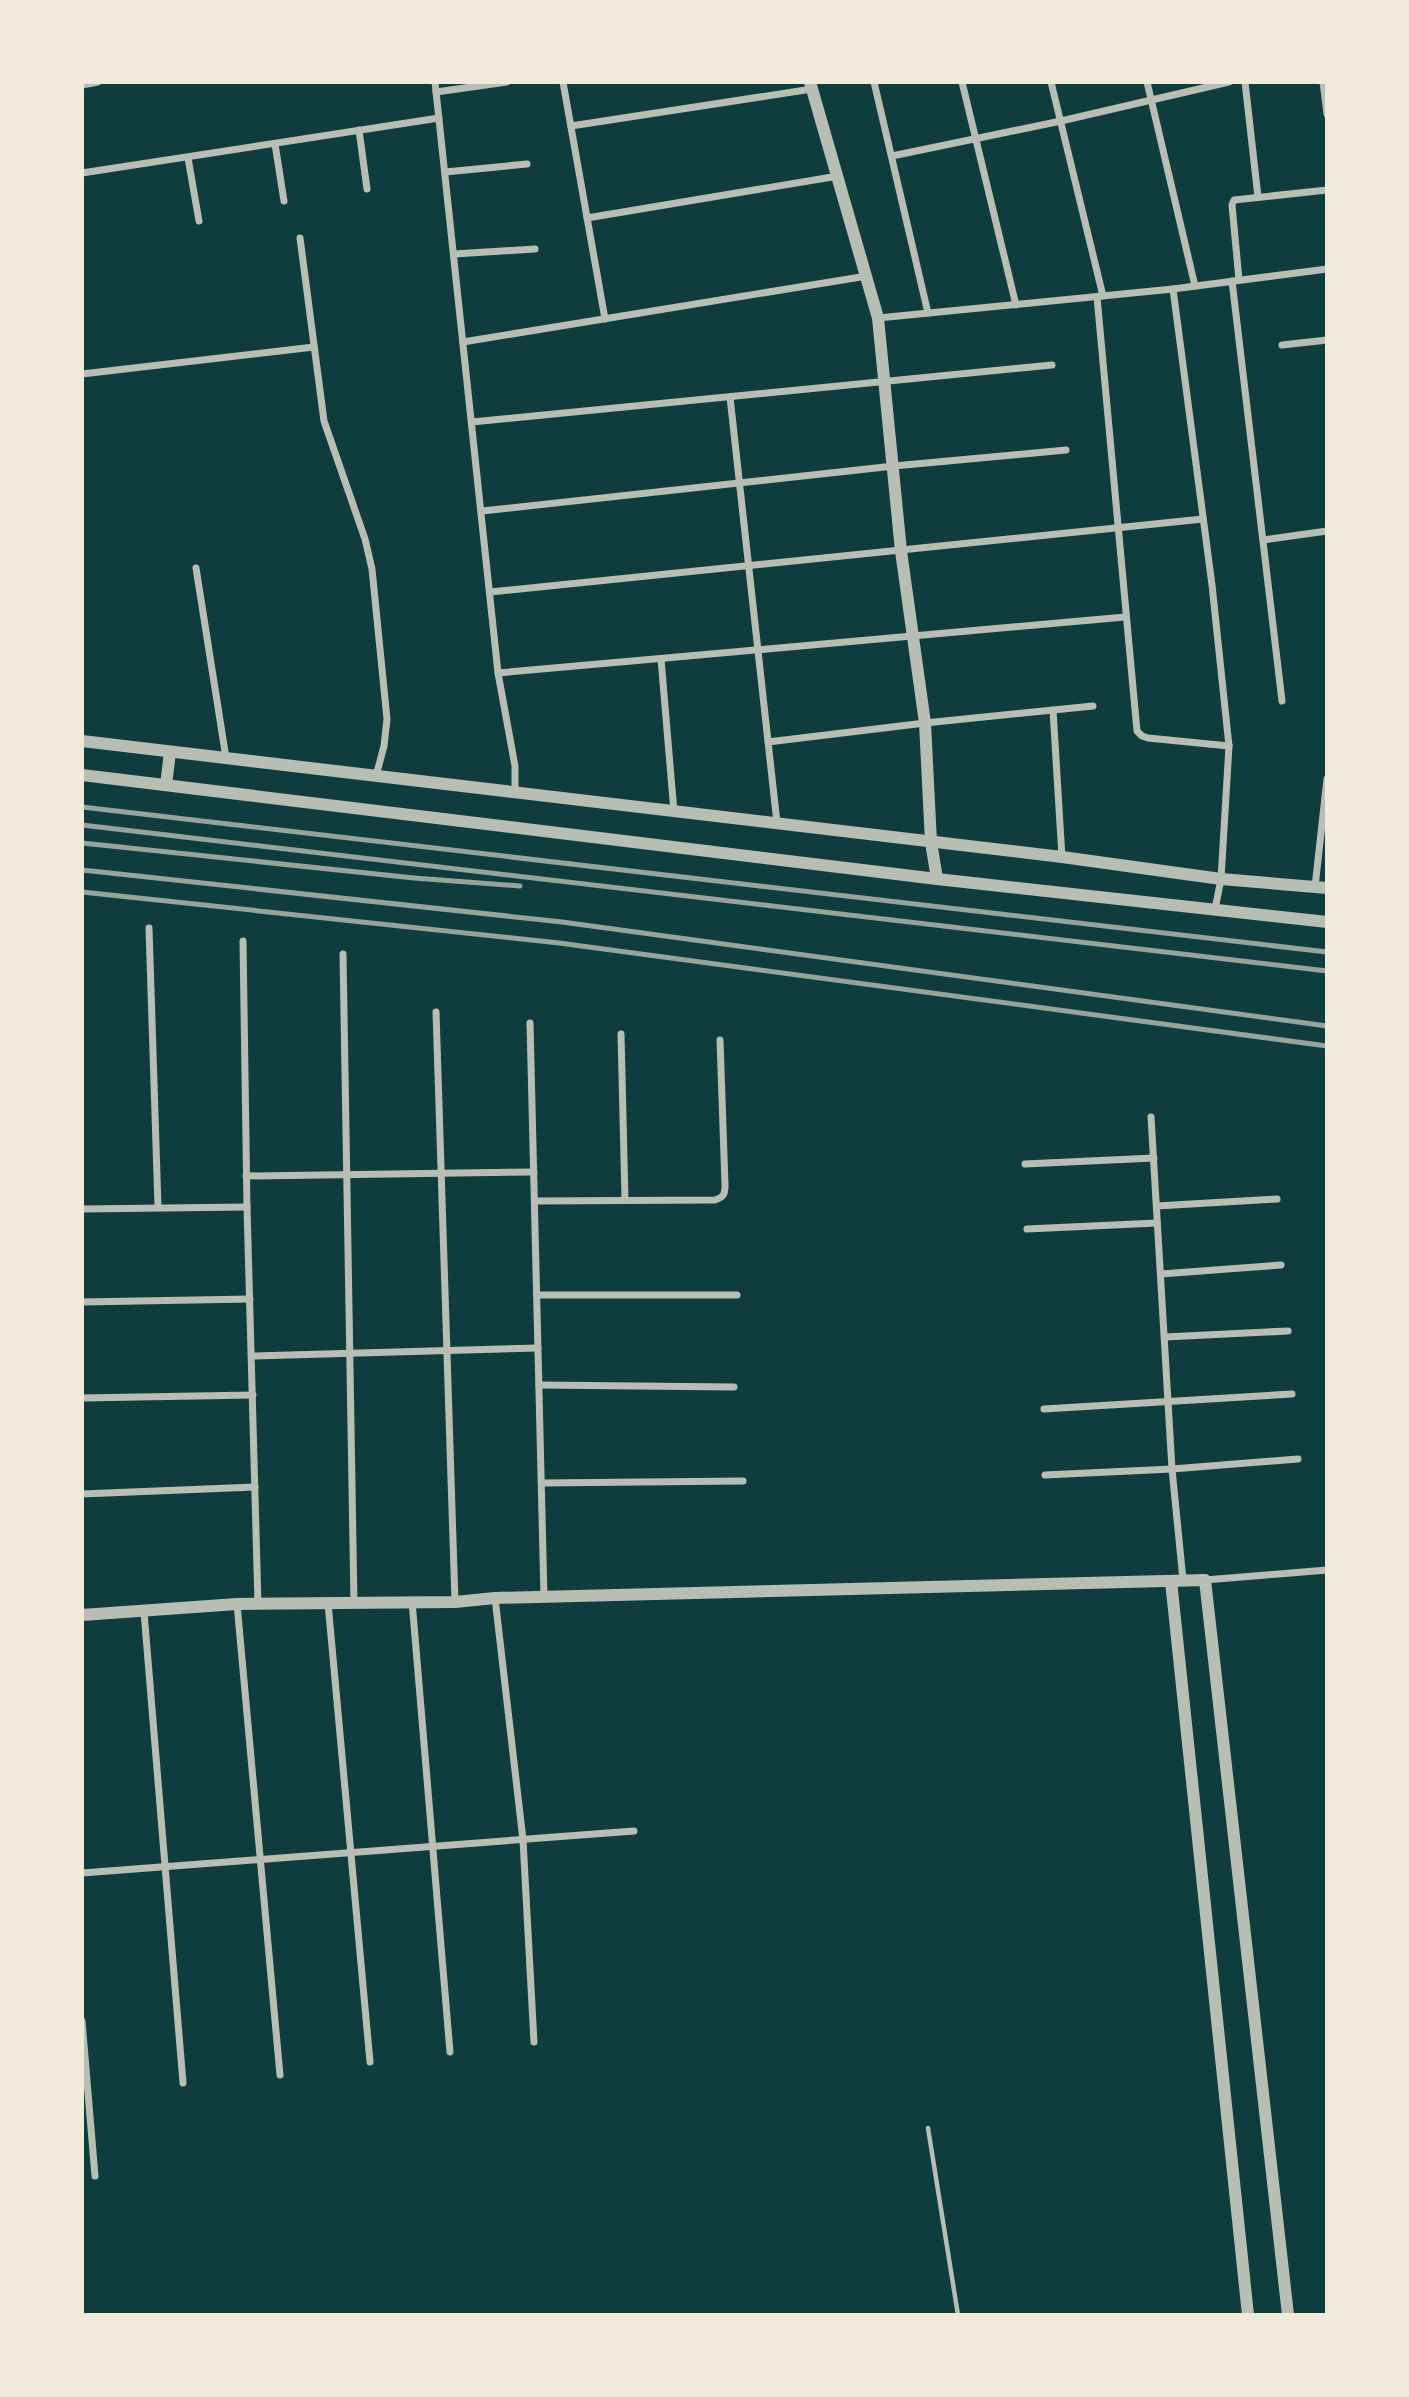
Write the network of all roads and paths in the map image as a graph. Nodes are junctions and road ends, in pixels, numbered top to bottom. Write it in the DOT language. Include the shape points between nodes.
graph roads {
  1 [pos="98,82"];
  2 [pos="435,82"];
  3 [pos="507,82"];
  4 [pos="563,82"];
  5 [pos="874,82"];
  6 [pos="962,82"];
  7 [pos="1051,82"];
  8 [pos="1147,82"];
  9 [pos="1229,82"];
  10 [pos="1245,82"];
  11 [pos="1323,82"];
  12 [pos="82,85"];
  13 [pos="811,86"];
  14 [pos="436,92"];
  15 [pos="1151,99"];
  16 [pos="1327,114"];
  17 [pos="439,118"];
  18 [pos="1061,121"];
  19 [pos="571,126"];
  20 [pos="359,130"];
  21 [pos="976,139"];
  22 [pos="275,144"];
  23 [pos="892,156"];
  24 [pos="188,158"];
  25 [pos="527,164"];
  26 [pos="82,173"];
  27 [pos="445,173"];
  28 [pos="838,176"];
  29 [pos="367,189"];
  30 [pos="1327,190"];
  31 [pos="1258,197"];
  32 [pos="284,201"];
  33 [pos="587,218"];
  34 [pos="199,221"];
  35 [pos="300,238"];
  36 [pos="535,249"];
  37 [pos="454,254"];
  38 [pos="1327,269"];
  39 [pos="867,276"];
  40 [pos="1235,281"];
  41 [pos="1195,286"];
  42 [pos="1173,289"];
  43 [pos="1100,297"];
  44 [pos="1016,305"];
  45 [pos="928,313"];
  46 [pos="605,318"];
  47 [pos="878,318"];
  48 [pos="1327,340"];
  49 [pos="463,342"];
  50 [pos="1282,345"];
  51 [pos="314,347"];
  52 [pos="1052,365"];
  53 [pos="82,374"];
  54 [pos="885,382"];
  55 [pos="730,397"];
  56 [pos="472,422"];
  57 [pos="1066,450"];
  58 [pos="894,466"];
  59 [pos="740,483"];
  60 [pos="482,511"];
  61 [pos="1203,519"];
  62 [pos="1117,527"];
  63 [pos="1327,531"];
  64 [pos="1263,540"];
  65 [pos="901,551"];
  66 [pos="749,566"];
  67 [pos="196,568"];
  68 [pos="490,592"];
  69 [pos="1125,617"];
  70 [pos="913,636"];
  71 [pos="758,650"];
  72 [pos="661,659"];
  73 [pos="498,674"];
  74 [pos="1282,701"];
  75 [pos="1093,706"];
  76 [pos="1053,710"];
  77 [pos="925,723"];
  78 [pos="82,741"];
  79 [pos="768,742"];
  80 [pos="1229,746"];
  81 [pos="170,752"];
  82 [pos="226,758"];
  83 [pos="82,775"];
  84 [pos="376,776"];
  85 [pos="1327,779"];
  86 [pos="166,785"];
  87 [pos="515,793"];
  88 [pos="674,812"];
  89 [pos="777,824"];
  90 [pos="931,842"];
  91 [pos="1062,857"];
  92 [pos="937,879"];
  93 [pos="1221,879"];
  94 [pos="1321,888"];
  95 [pos="1215,909"];
  96 [pos="1327,922"];
  97 [pos="149,928"];
  98 [pos="243,941"];
  99 [pos="343,954"];
  100 [pos="436,1012"];
  101 [pos="530,1023"];
  102 [pos="621,1034"];
  103 [pos="720,1040"];
  104 [pos="1152,1117"];
  105 [pos="1154,1158"];
  106 [pos="1025,1164"];
  107 [pos="534,1172"];
  108 [pos="347,1175"];
  109 [pos="441,1175"];
  110 [pos="246,1176"];
  111 [pos="1277,1199"];
  112 [pos="625,1200"];
  113 [pos="535,1201"];
  114 [pos="1157,1206"];
  115 [pos="158,1207"];
  116 [pos="247,1207"];
  117 [pos="82,1209"];
  118 [pos="1157,1223"];
  119 [pos="1027,1229"];
  120 [pos="1282,1265"];
  121 [pos="1161,1274"];
  122 [pos="537,1295"];
  123 [pos="737,1295"];
  124 [pos="250,1299"];
  125 [pos="82,1302"];
  126 [pos="1287,1331"];
  127 [pos="1165,1337"];
  128 [pos="538,1348"];
  129 [pos="447,1352"];
  130 [pos="350,1354"];
  131 [pos="252,1356"];
  132 [pos="539,1385"];
  133 [pos="734,1387"];
  134 [pos="1292,1394"];
  135 [pos="253,1395"];
  136 [pos="82,1398"];
  137 [pos="1169,1401"];
  138 [pos="1044,1409"];
  139 [pos="1298,1459"];
  140 [pos="1172,1469"];
  141 [pos="1045,1475"];
  142 [pos="743,1481"];
  143 [pos="541,1483"];
  144 [pos="255,1487"];
  145 [pos="82,1494"];
  146 [pos="1327,1570"];
  147 [pos="1177,1580"];
  148 [pos="1205,1580"];
  149 [pos="544,1597"];
  150 [pos="495,1598"];
  151 [pos="412,1601"];
  152 [pos="455,1602"];
  153 [pos="328,1603"];
  154 [pos="237,1604"];
  155 [pos="258,1604"];
  156 [pos="354,1604"];
  157 [pos="144,1612"];
  158 [pos="82,1615"];
  159 [pos="634,1831"];
  160 [pos="523,1840"];
  161 [pos="433,1846"];
  162 [pos="351,1853"];
  163 [pos="260,1860"];
  164 [pos="165,1867"];
  165 [pos="82,1873"];
  166 [pos="82,2021"];
  167 [pos="534,2042"];
  168 [pos="83,2048"];
  169 [pos="450,2052"];
  170 [pos="370,2062"];
  171 [pos="280,2075"];
  172 [pos="183,2083"];
  173 [pos="928,2128"];
  174 [pos="95,2176"];
  175 [pos="958,2315"];
  176 [pos="1248,2315"];
  177 [pos="1288,2315"];
  1 -- 12 [label="street"];
  2 -- 14 [label="street"];
  3 -- 14 [label="street"];
  4 -- 19 [label="street"];
  5 -- 23 [label="street"];
  6 -- 21 [label="street"];
  7 -- 18 [label="street"];
  8 -- 15 [label="street"];
  9 -- 15 [label="street"];
  10 -- 31 [label="street"];
  11 -- 16 [label="street"];
  13 -- 19 [label="street"];
  13 -- 28 [label="street"];
  14 -- 17 [label="street"];
  15 -- 18 [label="street"];
  15 -- 41 [label="street"];
  17 -- 20 [label="street"];
  17 -- 27 [label="street"];
  18 -- 21 [label="street"];
  18 -- 43 [label="street"];
  19 -- 33 [label="street"];
  20 -- 22 [label="street"];
  20 -- 29 [label="street"];
  21 -- 23 [label="street"];
  21 -- 44 [label="street"];
  22 -- 24 [label="street"];
  22 -- 32 [label="street"];
  23 -- 45 [label="street"];
  24 -- 26 [label="street"];
  24 -- 34 [label="street"];
  25 -- 27 [label="street"];
  27 -- 37 [label="street"];
  28 -- 33 [label="street"];
  28 -- 39 [label="street"];
  30 -- 31 [label="street"];
  31 -- 40 [label="street" via="1234,200 1232,205"];
  33 -- 46 [label="street"];
  35 -- 51 [label="street"];
  36 -- 37 [label="street"];
  37 -- 49 [label="street"];
  38 -- 40 [label="street"];
  39 -- 46 [label="street"];
  39 -- 47 [label="street"];
  40 -- 41 [label="street"];
  40 -- 64 [label="street"];
  41 -- 42 [label="street"];
  42 -- 43 [label="street"];
  42 -- 61 [label="street"];
  43 -- 44 [label="street"];
  43 -- 62 [label="street"];
  44 -- 45 [label="street"];
  45 -- 47 [label="street"];
  46 -- 49 [label="street"];
  47 -- 54 [label="street"];
  48 -- 50 [label="street"];
  49 -- 56 [label="street"];
  51 -- 53 [label="street"];
  51 -- 84 [label="street" via="328,435 372,569 387,719"];
  52 -- 54 [label="street"];
  54 -- 55 [label="street"];
  54 -- 58 [label="street"];
  55 -- 56 [label="street"];
  55 -- 59 [label="street"];
  56 -- 60 [label="street"];
  57 -- 58 [label="street"];
  58 -- 59 [label="street"];
  58 -- 65 [label="street"];
  59 -- 60 [label="street"];
  59 -- 66 [label="street"];
  60 -- 68 [label="street"];
  61 -- 62 [label="street"];
  61 -- 80 [label="street"];
  62 -- 65 [label="street"];
  62 -- 69 [label="street"];
  63 -- 64 [label="street"];
  64 -- 74 [label="street"];
  65 -- 66 [label="street"];
  65 -- 70 [label="street"];
  66 -- 68 [label="street"];
  66 -- 71 [label="street"];
  67 -- 82 [label="street"];
  68 -- 73 [label="street"];
  69 -- 70 [label="street"];
  69 -- 80 [label="street" via="1137,731 1148,738"];
  70 -- 71 [label="street"];
  70 -- 77 [label="street"];
  71 -- 72 [label="street"];
  71 -- 79 [label="street"];
  72 -- 73 [label="street"];
  72 -- 88 [label="street"];
  73 -- 87 [label="street" via="515,766"];
  75 -- 76 [label="street"];
  76 -- 77 [label="street"];
  76 -- 91 [label="street"];
  77 -- 79 [label="street"];
  77 -- 90 [label="street"];
  78 -- 81 [label="street"];
  79 -- 89 [label="street"];
  80 -- 93 [label="street"];
  81 -- 82 [label="street"];
  81 -- 86 [label="street"];
  82 -- 84 [label="street"];
  83 -- 86 [label="street"];
  84 -- 87 [label="street"];
  85 -- 94 [label="street"];
  86 -- 92 [label="street"];
  87 -- 88 [label="street"];
  88 -- 89 [label="street"];
  89 -- 90 [label="street"];
  90 -- 91 [label="street"];
  90 -- 92 [label="street"];
  91 -- 93 [label="street"];
  92 -- 95 [label="street"];
  93 -- 94 [label="street"];
  93 -- 95 [label="street"];
  95 -- 96 [label="street"];
  97 -- 115 [label="street"];
  98 -- 110 [label="street"];
  99 -- 108 [label="street"];
  100 -- 109 [label="street"];
  101 -- 107 [label="street"];
  102 -- 112 [label="street"];
  103 -- 112 [label="street" via="725,1194 715,1200"];
  104 -- 105 [label="street"];
  105 -- 106 [label="street"];
  105 -- 114 [label="street"];
  107 -- 109 [label="street"];
  107 -- 113 [label="street"];
  108 -- 109 [label="street"];
  108 -- 110 [label="street"];
  108 -- 130 [label="street"];
  109 -- 129 [label="street"];
  110 -- 116 [label="street"];
  111 -- 114 [label="street"];
  112 -- 113 [label="street"];
  113 -- 122 [label="street"];
  114 -- 118 [label="street"];
  115 -- 116 [label="street"];
  115 -- 117 [label="street"];
  116 -- 124 [label="street"];
  118 -- 119 [label="street"];
  118 -- 121 [label="street"];
  120 -- 121 [label="street"];
  121 -- 127 [label="street"];
  122 -- 123 [label="street"];
  122 -- 128 [label="street"];
  124 -- 125 [label="street"];
  124 -- 131 [label="street"];
  126 -- 127 [label="street"];
  127 -- 137 [label="street"];
  128 -- 129 [label="street"];
  128 -- 132 [label="street"];
  129 -- 130 [label="street"];
  129 -- 152 [label="street"];
  130 -- 131 [label="street"];
  130 -- 156 [label="street"];
  131 -- 135 [label="street"];
  132 -- 133 [label="street"];
  132 -- 143 [label="street"];
  134 -- 137 [label="street"];
  135 -- 136 [label="street"];
  135 -- 144 [label="street"];
  137 -- 138 [label="street"];
  137 -- 140 [label="street"];
  139 -- 140 [label="street"];
  140 -- 141 [label="street"];
  140 -- 147 [label="street"];
  142 -- 143 [label="street"];
  143 -- 149 [label="street"];
  144 -- 145 [label="street"];
  144 -- 155 [label="street"];
  146 -- 148 [label="street"];
  147 -- 148 [label="street"];
  147 -- 149 [label="street"];
  147 -- 176 [label="street"];
  148 -- 177 [label="street"];
  149 -- 150 [label="street"];
  150 -- 152 [label="street"];
  150 -- 160 [label="street"];
  151 -- 152 [label="street"];
  151 -- 156 [label="street"];
  151 -- 161 [label="street"];
  153 -- 155 [label="street"];
  153 -- 156 [label="street"];
  153 -- 162 [label="street"];
  154 -- 155 [label="street"];
  154 -- 157 [label="street"];
  154 -- 163 [label="street"];
  157 -- 158 [label="street"];
  157 -- 164 [label="street"];
  159 -- 160 [label="street"];
  160 -- 161 [label="street"];
  160 -- 167 [label="street"];
  161 -- 162 [label="street"];
  161 -- 169 [label="street"];
  162 -- 163 [label="street"];
  162 -- 170 [label="street"];
  163 -- 164 [label="street"];
  163 -- 171 [label="street"];
  164 -- 165 [label="street"];
  164 -- 172 [label="street"];
  166 -- 168 [label="street"];
  168 -- 174 [label="street"];
  173 -- 175 [label="lane"];
}
